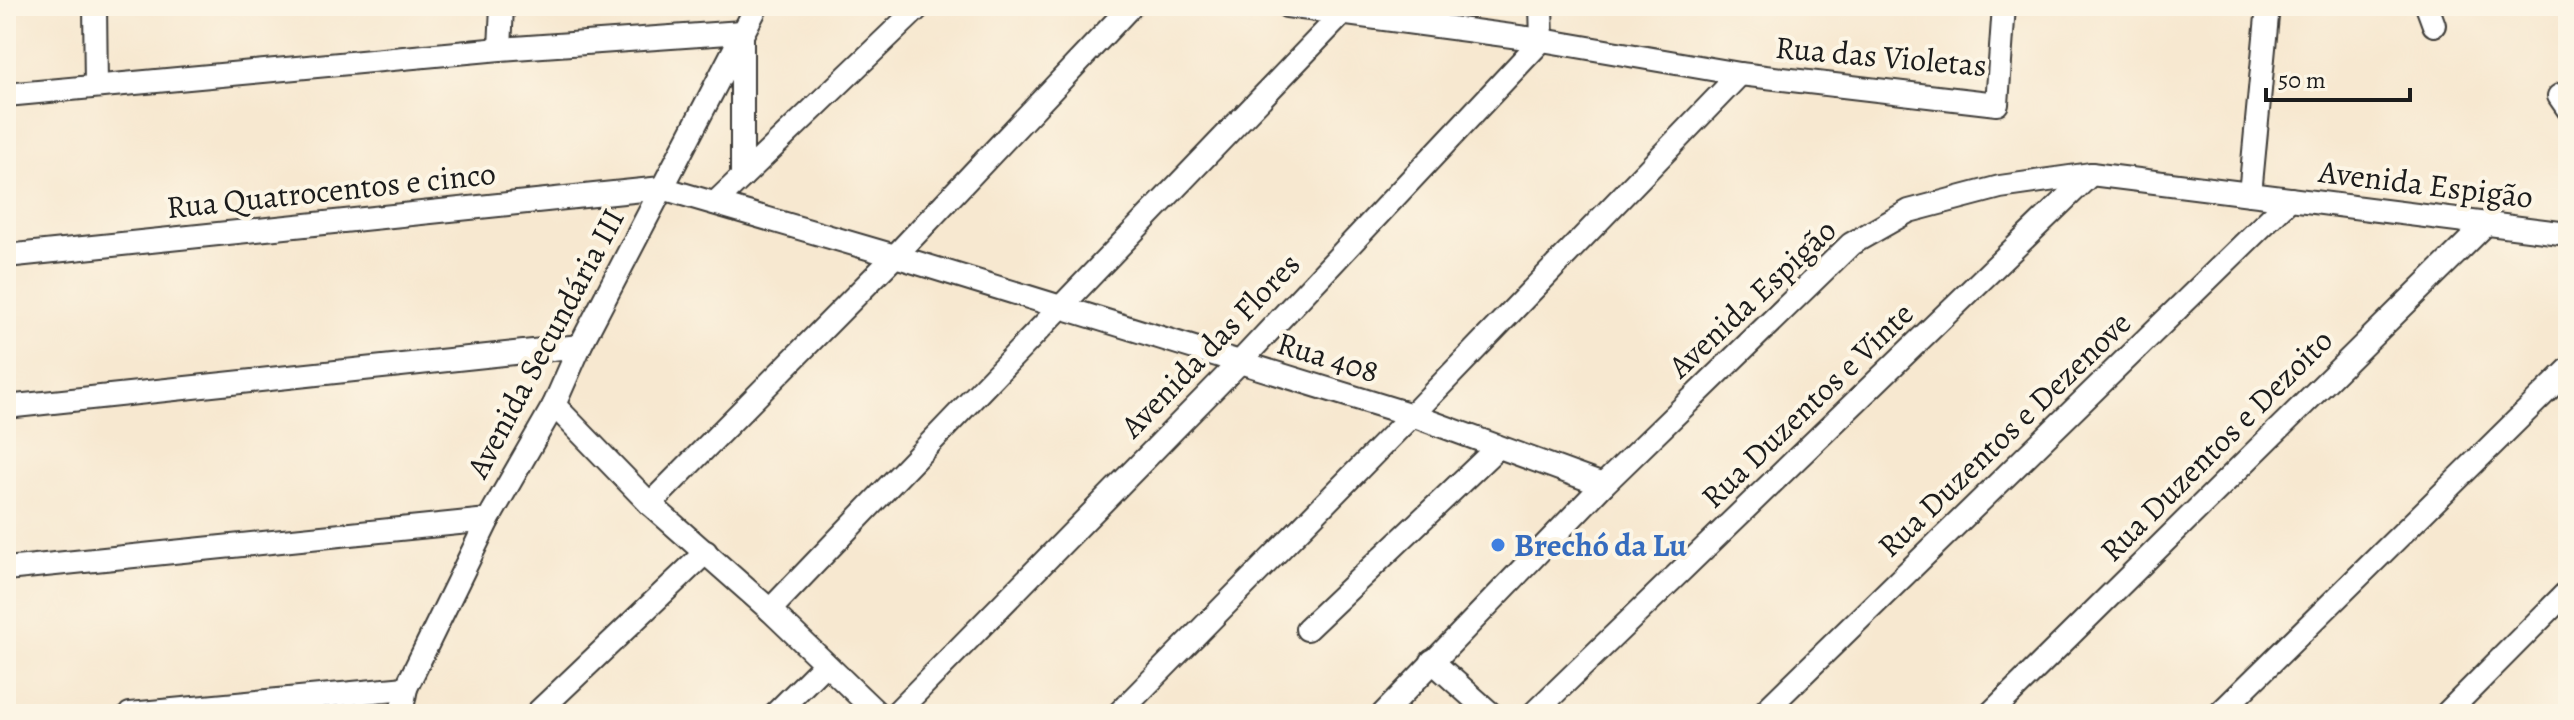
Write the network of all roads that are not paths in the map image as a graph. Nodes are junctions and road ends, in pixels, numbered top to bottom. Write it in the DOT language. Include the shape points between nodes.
graph roads {
  1 [pos="95,6"];
  2 [pos="502,6"];
  3 [pos="757,6"];
  4 [pos="920,6"];
  5 [pos="1131,6"];
  6 [pos="1287,6"];
  7 [pos="1541,6"];
  8 [pos="2004,6"];
  9 [pos="2268,6"];
  10 [pos="1343,13"];
  11 [pos="742,32"];
  12 [pos="1542,40"];
  13 [pos="500,49"];
  14 [pos="1740,74"];
  15 [pos="96,86"];
  16 [pos="6,95"];
  17 [pos="2091,174"];
  18 [pos="742,177"];
  19 [pos="662,188"];
  20 [pos="2250,194"];
  21 [pos="2290,199"];
  22 [pos="715,203"];
  23 [pos="2487,223"];
  24 [pos="2568,234"];
  25 [pos="6,256"];
  26 [pos="895,256"];
  27 [pos="1058,307"];
  28 [pos="580,346"];
  29 [pos="1239,363"];
  30 [pos="2568,370"];
  31 [pos="554,405"];
  32 [pos="6,407"];
  33 [pos="1412,415"];
  34 [pos="1498,447"];
  35 [pos="1603,485"];
  36 [pos="650,504"];
  37 [pos="488,520"];
  38 [pos="706,552"];
  39 [pos="6,569"];
  40 [pos="2568,591"];
  41 [pos="770,610"];
  42 [pos="1307,629"];
  43 [pos="1432,661"];
  44 [pos="825,664"];
  45 [pos="406,688"];
  46 [pos="130,714"];
  47 [pos="401,714"];
  48 [pos="536,714"];
  49 [pos="775,714"];
  50 [pos="878,714"];
  51 [pos="895,714"];
  52 [pos="1118,714"];
  53 [pos="1383,714"];
  54 [pos="1491,714"];
  55 [pos="1533,714"];
  56 [pos="1762,714"];
  57 [pos="1990,714"];
  58 [pos="2219,714"];
  59 [pos="2446,714"];
  1 -- 15 [label="street"];
  2 -- 13 [label="street"];
  3 -- 11 [label="street, Avenida Secundária III"];
  4 -- 18 [label="street"];
  5 -- 26 [label="street"];
  6 -- 10 [label="street, Rua das Violetas"];
  7 -- 12 [label="street"];
  8 -- 14 [label="street, Rua das Violetas" via="1997,104"];
  9 -- 20 [label="street"];
  10 -- 12 [label="street, Rua das Violetas"];
  10 -- 27 [label="street"];
  11 -- 13 [label="street"];
  11 -- 18 [label="street"];
  11 -- 19 [label="street, Avenida Secundária III"];
  12 -- 14 [label="street, Rua das Violetas"];
  12 -- 29 [label="street, Avenida das Flores"];
  13 -- 15 [label="street"];
  14 -- 33 [label="street"];
  15 -- 16 [label="street"];
  17 -- 20 [label="street, Avenida Espigão"];
  17 -- 35 [label="street, Avenida Espigão" via="2000,187 1909,211 1851,244"];
  17 -- 55 [label="street, Rua Duzentos e Vinte"];
  18 -- 22 [label="street"];
  19 -- 22 [label="street, Rua 408"];
  19 -- 25 [label="street, Rua Quatrocentos e cinco"];
  19 -- 28 [label="street, Avenida Secundária III"];
  20 -- 21 [label="street, Avenida Espigão"];
  21 -- 23 [label="street, Avenida Espigão"];
  21 -- 56 [label="street, Rua Duzentos e Dezenove"];
  22 -- 26 [label="street, Rua 408"];
  23 -- 24 [label="street, Avenida Espigão"];
  23 -- 57 [label="street, Rua Duzentos e Dezoito"];
  26 -- 27 [label="street, Rua 408"];
  26 -- 36 [label="street"];
  27 -- 29 [label="street, Rua 408"];
  27 -- 41 [label="street"];
  28 -- 31 [label="street, Avenida Secundária III"];
  28 -- 32 [label="street"];
  29 -- 33 [label="street, Rua 408"];
  29 -- 51 [label="street, Avenida das Flores"];
  30 -- 58 [label="street"];
  31 -- 36 [label="street"];
  31 -- 37 [label="street, Avenida Secundária III"];
  33 -- 34 [label="street, Rua 408"];
  33 -- 52 [label="street"];
  34 -- 35 [label="street, Rua 408"];
  34 -- 42 [label="street"];
  35 -- 43 [label="street, Avenida Espigão"];
  36 -- 38 [label="street"];
  37 -- 39 [label="street"];
  37 -- 45 [label="street, Avenida Secundária III"];
  38 -- 41 [label="street"];
  38 -- 48 [label="street"];
  40 -- 59 [label="street"];
  41 -- 44 [label="street"];
  43 -- 53 [label="street, Avenida Espigão"];
  43 -- 54 [label="street"];
  44 -- 49 [label="street"];
  44 -- 50 [label="street"];
  45 -- 46 [label="street"];
  45 -- 47 [label="street, Avenida Secundária III"];
}
